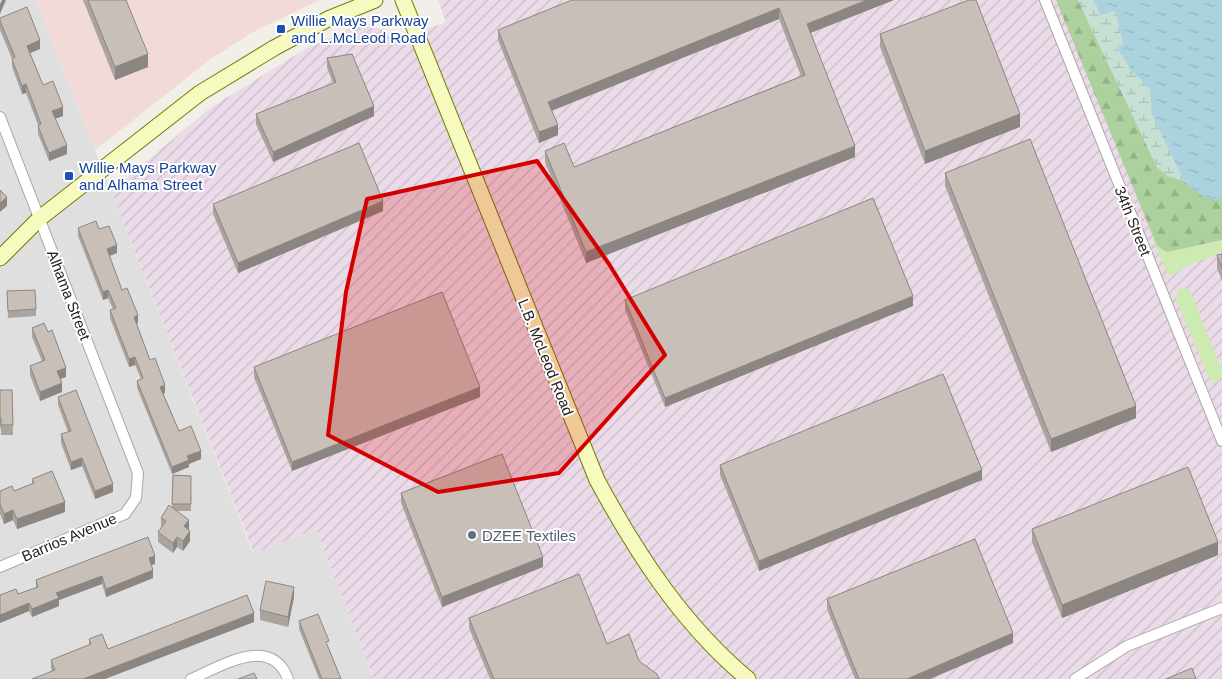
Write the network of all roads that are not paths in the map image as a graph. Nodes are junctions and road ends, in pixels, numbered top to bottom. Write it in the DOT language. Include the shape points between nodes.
graph roads {
  1 [pos="375,0"];
  2 [pos="403,0"];
  3 [pos="1045,0"];
  4 [pos="0,117"];
  5 [pos="40,218"];
  6 [pos="0,258"];
  7 [pos="1222,442"];
  8 [pos="138,473"];
  9 [pos="0,566"];
  10 [pos="1222,608"];
  11 [pos="191,679"];
  12 [pos="288,679"];
  13 [pos="748,679"];
  14 [pos="1075,679"];
  1 -- 5 [label="street" via="328,19 200,93"];
  2 -- 13 [label="street, L.B. McLeod Road" via="597,480 666,593"];
  3 -- 7 [label="street, 34th Street"];
  4 -- 5 [label="street, Alhama Street"];
  5 -- 6 [label="street"];
  5 -- 8 [label="street, Alhama Street"];
  8 -- 9 [label="street, Barrios Avenue" via="136,498 125,514"];
  10 -- 14 [label="street" via="1127,646"];
  11 -- 12 [label="street" via="247,656 264,654 283,666"];
}
